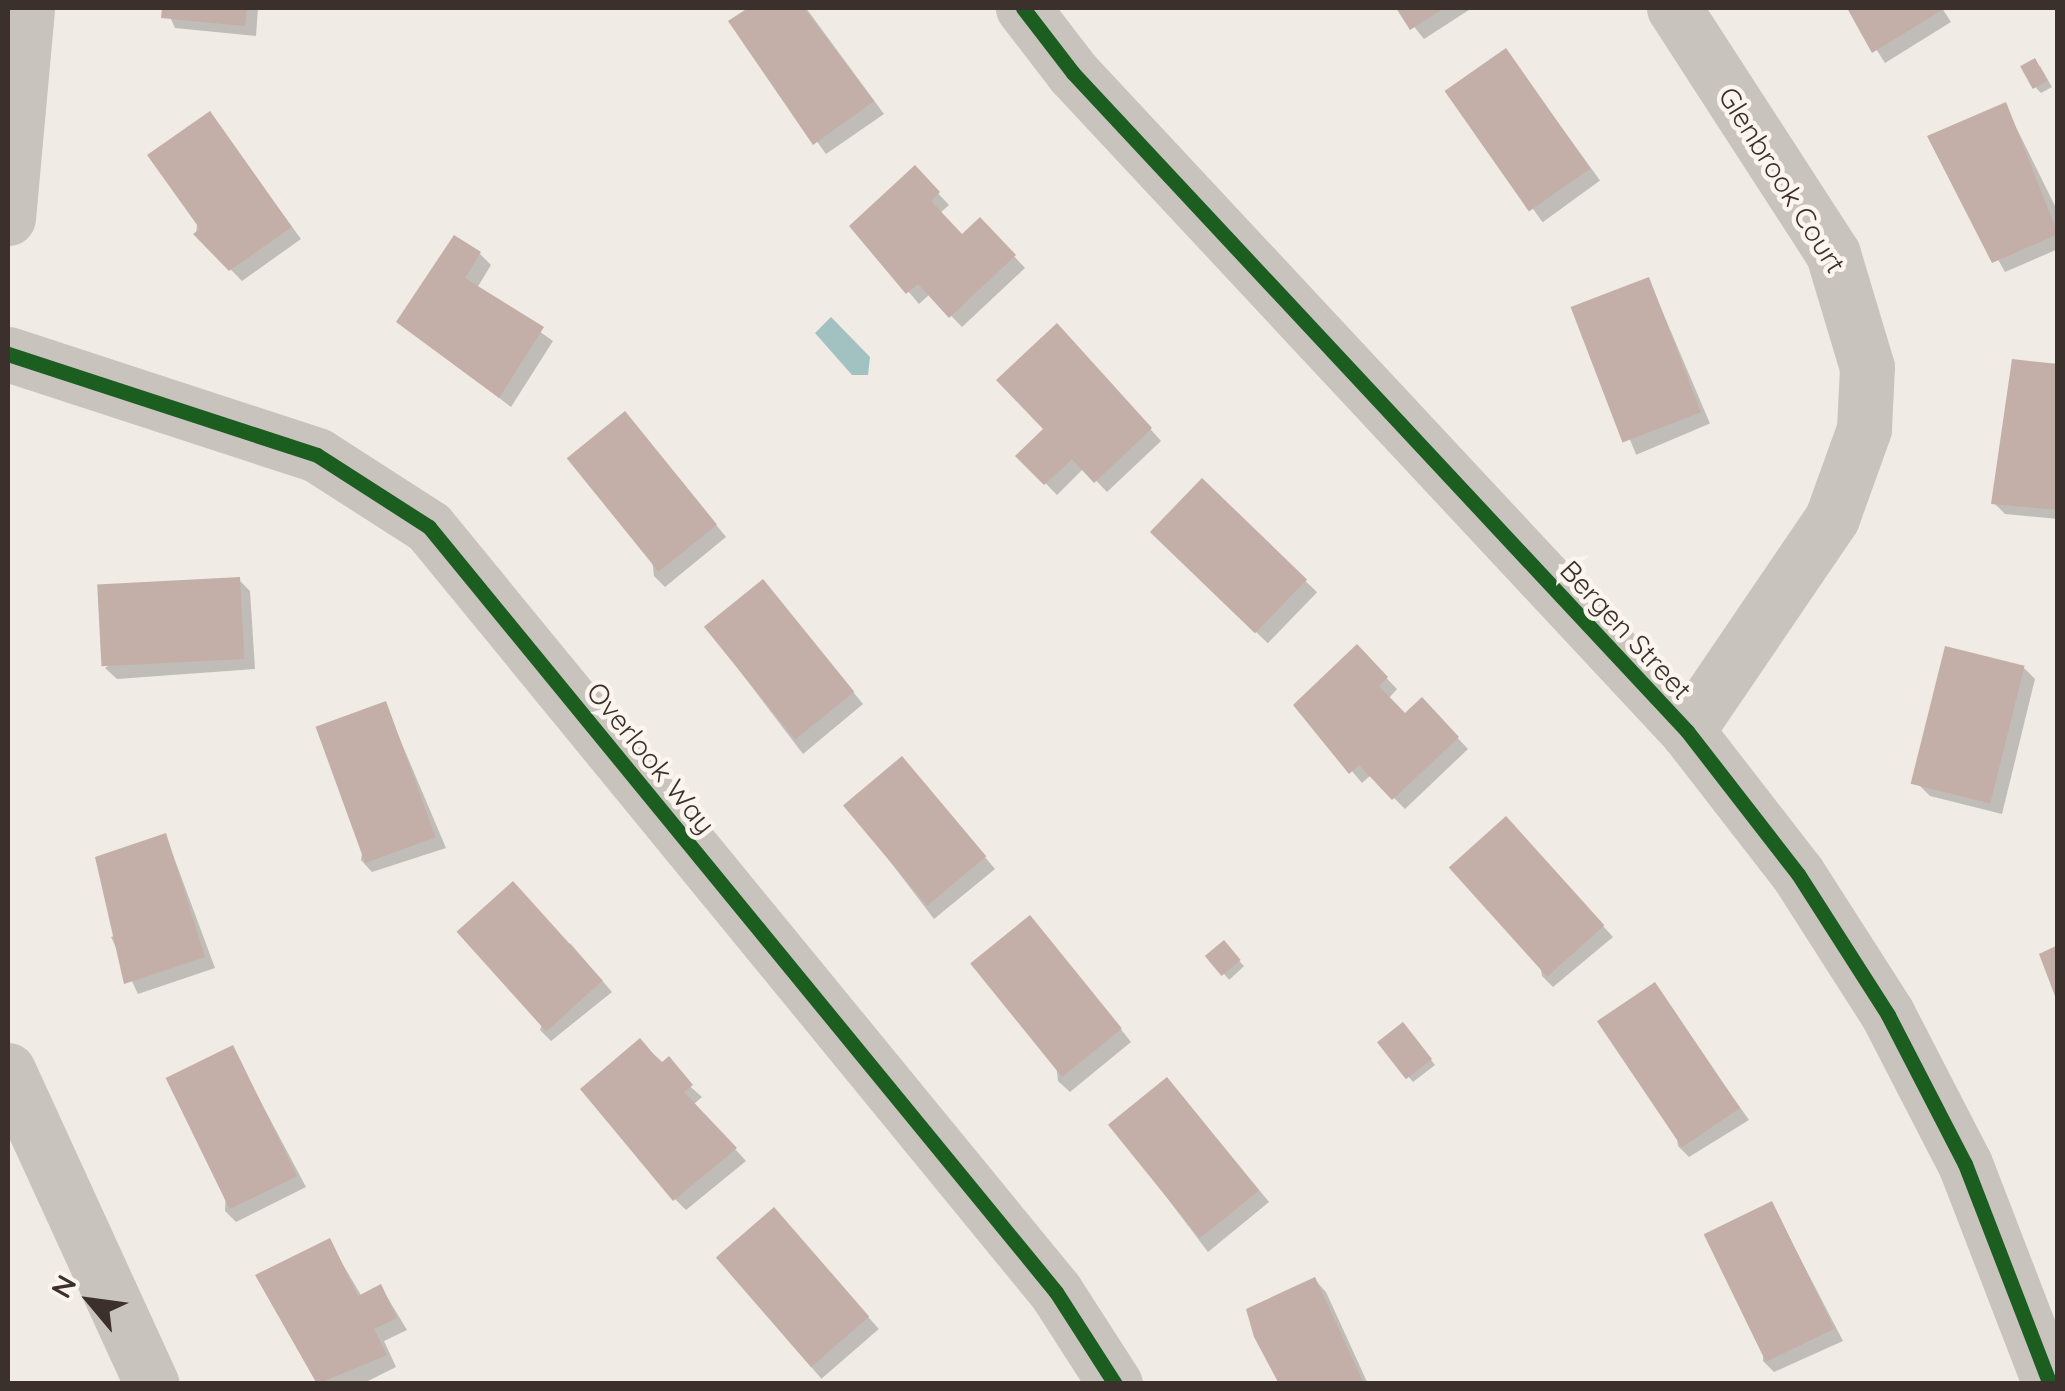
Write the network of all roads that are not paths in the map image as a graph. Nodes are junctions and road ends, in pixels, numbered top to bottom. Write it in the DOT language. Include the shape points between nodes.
graph roads {
  1 [pos="26,8"];
  2 [pos="1023,8"];
  3 [pos="1674,8"];
  4 [pos="8,218"];
  5 [pos="8,354"];
  6 [pos="1686,731"];
  7 [pos="8,1070"];
  8 [pos="152,1384"];
  9 [pos="1115,1384"];
  10 [pos="2050,1384"];
  1 -- 4 [label="street"];
  2 -- 6 [label="street, Bergen Street" via="1087,88"];
  3 -- 6 [label="street, Glenbrook Court" via="1833,254 1867,367 1864,429 1832,518"];
  5 -- 9 [label="street, Overlook Way" via="317,454 428,527 1056,1292"];
  6 -- 10 [label="street, Bergen Street" via="1798,874 1888,1016 1965,1164"];
  7 -- 8 [label="street"];
}
